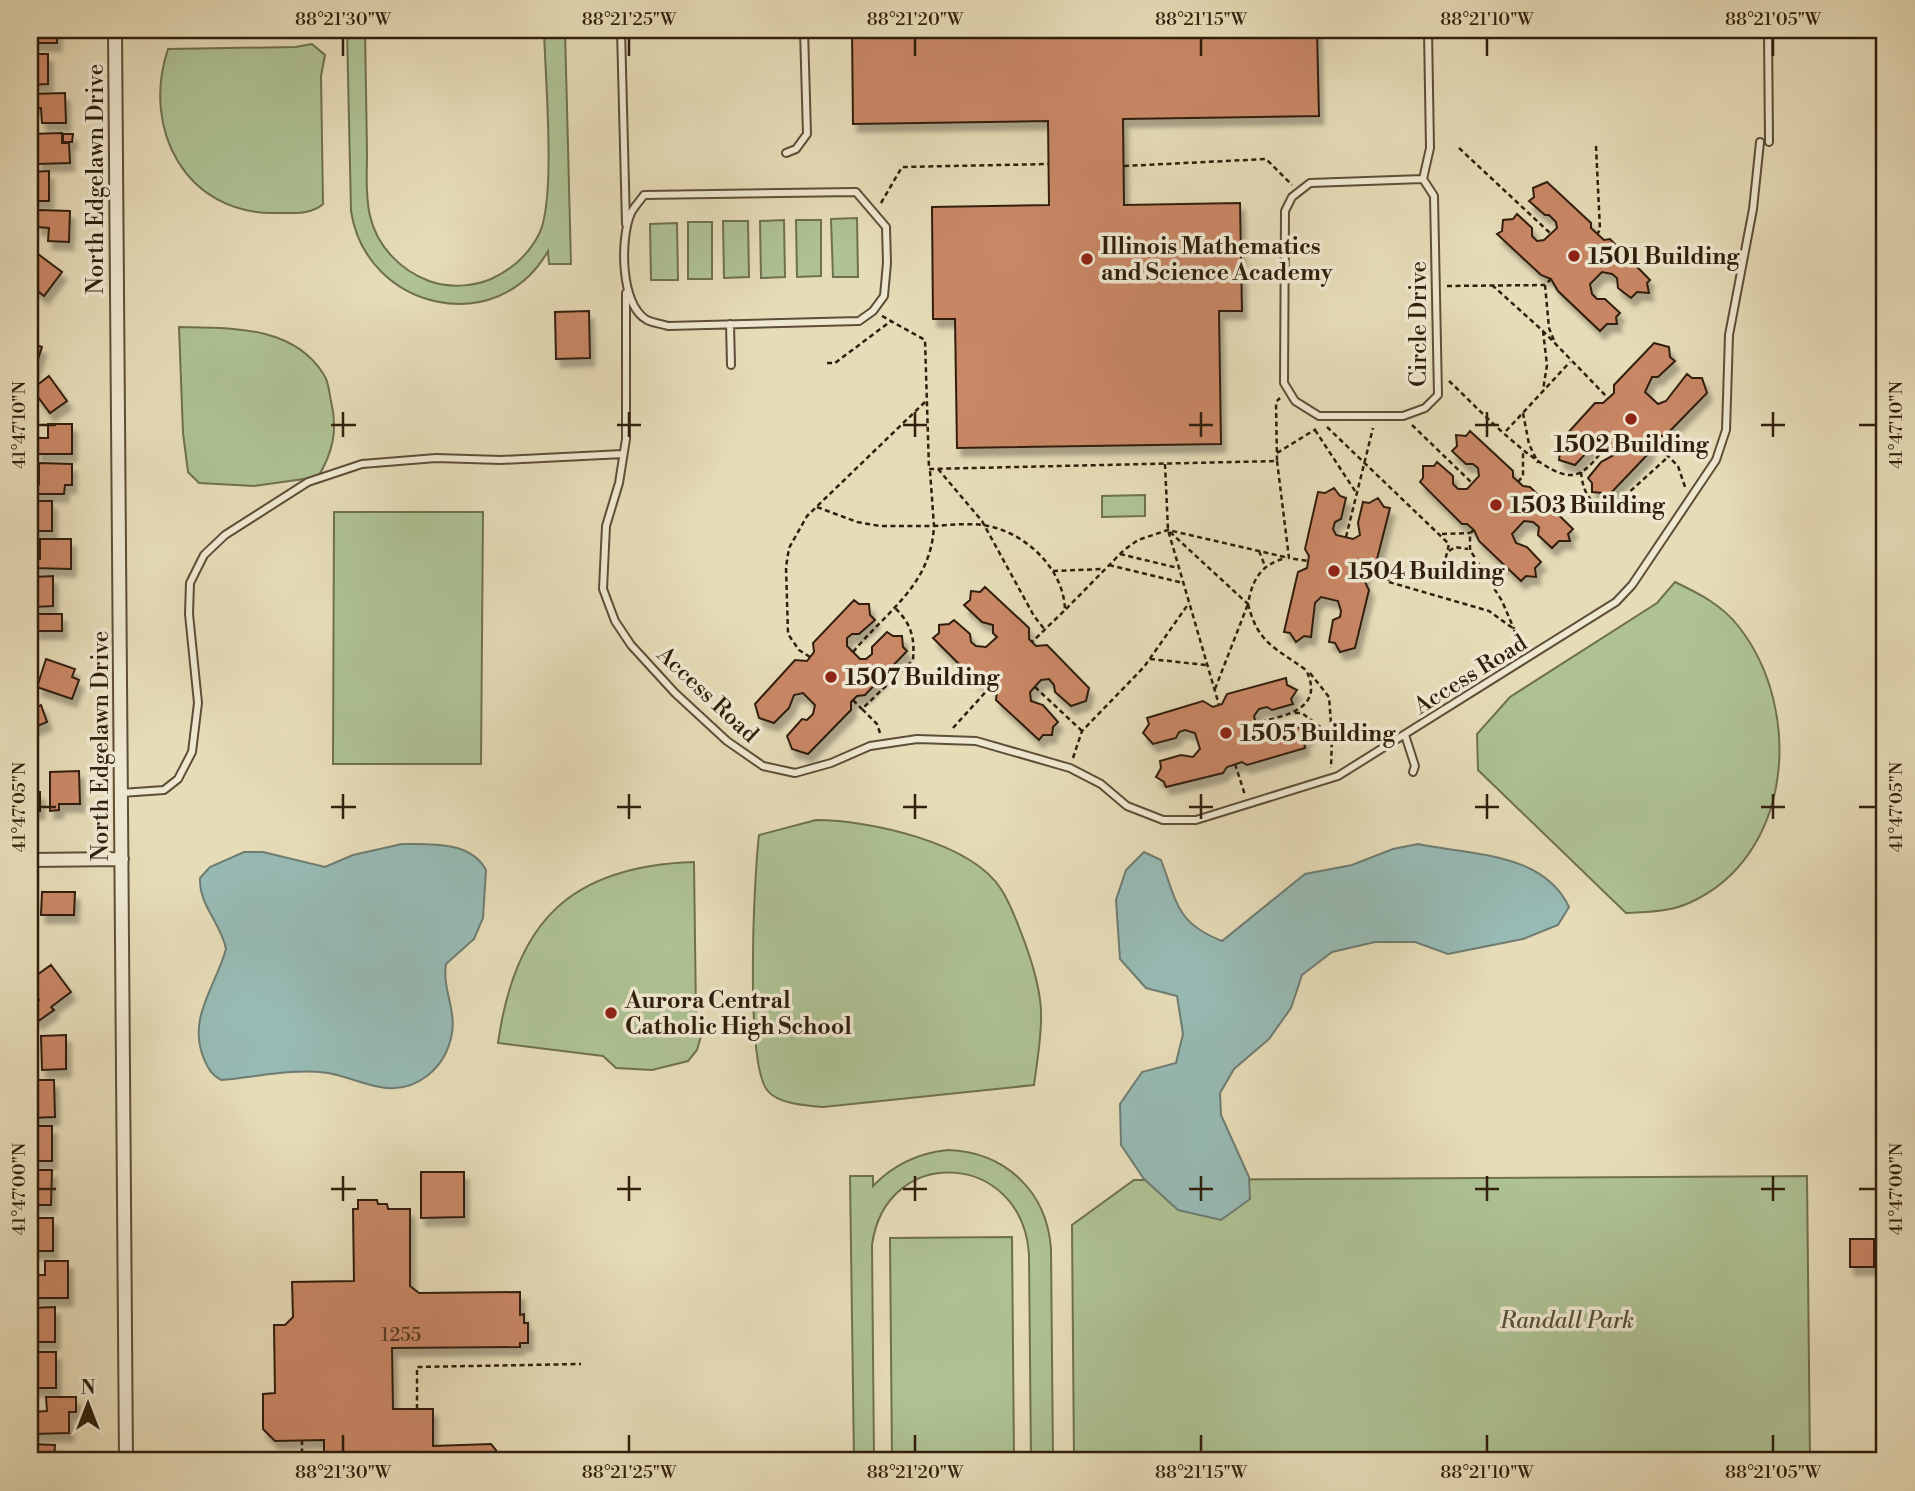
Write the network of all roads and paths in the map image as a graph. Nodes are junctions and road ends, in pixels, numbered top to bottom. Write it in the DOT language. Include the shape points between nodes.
graph roads {
  1 [pos="115,30"];
  2 [pos="621,30"];
  3 [pos="804,30"];
  4 [pos="1428,30"];
  5 [pos="1768,30"];
  6 [pos="1760,142"];
  7 [pos="1769,142"];
  8 [pos="1596,146"];
  9 [pos="1459,148"];
  10 [pos="786,153"];
  11 [pos="1049,164"];
  12 [pos="1124,166"];
  13 [pos="1423,179"];
  14 [pos="1298,192"];
  15 [pos="875,213"];
  16 [pos="626,230"];
  17 [pos="1551,234"];
  18 [pos="1597,234"];
  19 [pos="1551,279"];
  20 [pos="1492,285"];
  21 [pos="1545,285"];
  22 [pos="1437,286"];
  23 [pos="626,293"];
  24 [pos="873,311"];
  25 [pos="891,321"];
  26 [pos="730,324"];
  27 [pos="1543,331"];
  28 [pos="1556,347"];
  29 [pos="1570,362"];
  30 [pos="827,363"];
  31 [pos="731,365"];
  32 [pos="1439,372"];
  33 [pos="1288,390"];
  34 [pos="1543,394"];
  35 [pos="1608,398"];
  36 [pos="925,402"];
  37 [pos="1523,413"];
  38 [pos="1376,416"];
  39 [pos="1403,416"];
  40 [pos="1319,418"];
  41 [pos="1315,430"];
  42 [pos="1505,432"];
  43 [pos="1654,442"];
  44 [pos="1608,444"];
  45 [pos="1522,450"];
  46 [pos="1277,453"];
  47 [pos="623,454"];
  48 [pos="1668,457"];
  49 [pos="1277,461"];
  50 [pos="1365,461"];
  51 [pos="1538,463"];
  52 [pos="1165,464"];
  53 [pos="929,469"];
  54 [pos="938,469"];
  55 [pos="1581,472"];
  56 [pos="1518,482"];
  57 [pos="1472,484"];
  58 [pos="1357,494"];
  59 [pos="1687,505"];
  60 [pos="817,507"];
  61 [pos="984,525"];
  62 [pos="934,526"];
  63 [pos="1168,530"];
  64 [pos="1441,534"];
  65 [pos="1346,537"];
  66 [pos="1470,550"];
  67 [pos="1259,551"];
  68 [pos="1449,551"];
  69 [pos="1120,554"];
  70 [pos="1289,558"];
  71 [pos="1308,561"];
  72 [pos="1109,565"];
  73 [pos="1179,568"];
  74 [pos="1264,568"];
  75 [pos="1104,570"];
  76 [pos="1053,571"];
  77 [pos="1365,576"];
  78 [pos="1386,582"];
  79 [pos="1183,583"];
  80 [pos="1189,603"];
  81 [pos="1248,604"];
  82 [pos="894,607"];
  83 [pos="1065,610"];
  84 [pos="1514,629"];
  85 [pos="1045,630"];
  86 [pos="1032,642"];
  87 [pos="853,652"];
  88 [pos="810,657"];
  89 [pos="1150,660"];
  90 [pos="1520,663"];
  91 [pos="1207,665"];
  92 [pos="1306,670"];
  93 [pos="991,687"];
  94 [pos="1035,687"];
  95 [pos="1214,690"];
  96 [pos="853,700"];
  97 [pos="1219,705"];
  98 [pos="862,709"];
  99 [pos="1295,713"];
  100 [pos="1255,723"];
  101 [pos="1082,731"];
  102 [pos="1405,735"];
  103 [pos="1332,736"];
  104 [pos="943,740"];
  105 [pos="884,744"];
  106 [pos="1235,764"];
  107 [pos="1070,768"];
  108 [pos="1413,772"];
  109 [pos="1330,778"];
  110 [pos="121,793"];
  111 [pos="1248,804"];
  112 [pos="122,859"];
  113 [pos="30,860"];
  114 [pos="581,1364"];
  115 [pos="418,1409"];
  116 [pos="302,1440"];
  117 [pos="126,1461"];
  118 [pos="302,1461"];
  1 -- 110 [label="street, North Edgelawn Drive"];
  2 -- 16 [label="lane, Access Road"];
  3 -- 10 [label="lane" via="807,134 796,149"];
  4 -- 13 [label="lane" via="1430,148"];
  5 -- 7 [label="lane"];
  6 -- 59 [label="lane, Access Road" via="1730,335 1726,430 1716,460"];
  8 -- 18 [label="path"];
  9 -- 17 [label="path"];
  11 -- 15 [label="path" via="902,167"];
  12 -- 14 [label="path" via="1266,159"];
  13 -- 14 [label="lane" via="1310,183"];
  13 -- 22 [label="lane, Circle Drive" via="1434,196"];
  14 -- 33 [label="lane" via="1285,211 1284,383"];
  15 -- 16 [label="lane" via="856,192 644,195"];
  15 -- 24 [label="lane" via="886,226 887,263 884,296"];
  16 -- 23 [label="lane, Access Road"];
  19 -- 21 [label="path"];
  20 -- 21 [label="path"];
  20 -- 22 [label="path"];
  20 -- 27 [label="path"];
  21 -- 28 [label="path" via="1549,328"];
  22 -- 32 [label="lane, Circle Drive"];
  23 -- 26 [label="lane" via="647,320 668,326"];
  23 -- 47 [label="lane, Access Road"];
  24 -- 25 [label="path"];
  24 -- 26 [label="lane" via="859,321"];
  25 -- 30 [label="path" via="835,363"];
  25 -- 36 [label="path" via="925,340"];
  26 -- 31 [label="lane"];
  27 -- 28 [label="path"];
  27 -- 34 [label="path" via="1547,365"];
  28 -- 29 [label="path"];
  29 -- 34 [label="path"];
  29 -- 35 [label="path"];
  32 -- 39 [label="lane, Circle Drive" via="1438,395 1424,408"];
  32 -- 42 [label="path"];
  33 -- 40 [label="lane"];
  33 -- 46 [label="path" via="1276,402"];
  34 -- 37 [label="path"];
  36 -- 53 [label="path"];
  36 -- 60 [label="path"];
  37 -- 42 [label="path"];
  37 -- 51 [label="path"];
  38 -- 39 [label="lane, Circle Drive"];
  38 -- 40 [label="lane, Circle Drive"];
  38 -- 50 [label="path"];
  39 -- 57 [label="path"];
  40 -- 41 [label="path"];
  40 -- 50 [label="path"];
  41 -- 46 [label="path"];
  41 -- 58 [label="path"];
  42 -- 45 [label="path"];
  43 -- 48 [label="path"];
  44 -- 55 [label="path"];
  45 -- 51 [label="path"];
  45 -- 56 [label="path" via="1523,476"];
  46 -- 49 [label="path"];
  47 -- 105 [label="lane, Access Road" via="606,526 603,589 615,621 631,645 727,741 763,766 795,773"];
  47 -- 110 [label="lane" via="362,464 307,482 225,535 204,555 190,583 198,704 192,752 178,779 164,790"];
  48 -- 55 [label="path" via="1615,505 1606,507 1586,495"];
  48 -- 59 [label="path" via="1682,472"];
  49 -- 52 [label="path"];
  49 -- 70 [label="path"];
  50 -- 58 [label="path"];
  50 -- 64 [label="path"];
  51 -- 55 [label="path" via="1572,475"];
  52 -- 54 [label="path"];
  52 -- 63 [label="path"];
  53 -- 54 [label="path"];
  53 -- 62 [label="path"];
  54 -- 61 [label="path"];
  58 -- 65 [label="path"];
  59 -- 90 [label="lane, Access Road" via="1616,602"];
  60 -- 62 [label="path" via="880,526"];
  60 -- 88 [label="path" via="797,530 786,567 788,634"];
  61 -- 62 [label="path"];
  61 -- 76 [label="path" via="1021,540"];
  61 -- 85 [label="path"];
  62 -- 82 [label="path" via="926,568"];
  63 -- 67 [label="path"];
  63 -- 69 [label="path" via="1138,540"];
  63 -- 73 [label="path"];
  63 -- 81 [label="path"];
  64 -- 66 [label="path" via="1472,532"];
  64 -- 68 [label="path"];
  66 -- 68 [label="path" via="1455,547"];
  66 -- 84 [label="path"];
  67 -- 70 [label="path"];
  67 -- 74 [label="path"];
  68 -- 78 [label="path" via="1435,569"];
  69 -- 72 [label="path"];
  69 -- 73 [label="path"];
  70 -- 71 [label="path"];
  70 -- 74 [label="path"];
  72 -- 75 [label="path"];
  72 -- 79 [label="path"];
  73 -- 79 [label="path"];
  74 -- 81 [label="path" via="1254,580"];
  75 -- 76 [label="path"];
  75 -- 83 [label="path"];
  76 -- 83 [label="path"];
  77 -- 78 [label="path"];
  78 -- 84 [label="path" via="1475,604"];
  79 -- 80 [label="path"];
  80 -- 89 [label="path"];
  80 -- 91 [label="path"];
  81 -- 92 [label="path" via="1265,641"];
  81 -- 95 [label="path"];
  82 -- 87 [label="path"];
  82 -- 98 [label="path" via="912,632 913,660"];
  83 -- 85 [label="path"];
  84 -- 90 [label="path"];
  85 -- 86 [label="path"];
  89 -- 91 [label="path"];
  89 -- 101 [label="path"];
  90 -- 102 [label="lane, Access Road"];
  91 -- 95 [label="path"];
  92 -- 99 [label="path" via="1310,693"];
  92 -- 103 [label="path" via="1329,697"];
  93 -- 104 [label="path"];
  94 -- 101 [label="path"];
  95 -- 97 [label="path"];
  96 -- 98 [label="path"];
  98 -- 105 [label="path" via="877,724"];
  99 -- 100 [label="path"];
  99 -- 103 [label="path" via="1302,713"];
  101 -- 107 [label="path"];
  102 -- 108 [label="lane"];
  102 -- 109 [label="lane, Access Road"];
  103 -- 109 [label="path"];
  104 -- 105 [label="lane, Access Road"];
  104 -- 107 [label="lane, Access Road" via="976,741"];
  106 -- 111 [label="path"];
  107 -- 111 [label="lane, Access Road" via="1101,784 1127,806 1163,820 1196,820"];
  109 -- 111 [label="lane, Access Road"];
  110 -- 112 [label="street, North Edgelawn Drive"];
  112 -- 113 [label="street"];
  112 -- 117 [label="street, North Edgelawn Drive"];
  114 -- 115 [label="path" via="417,1367"];
  116 -- 118 [label="path"];
}
